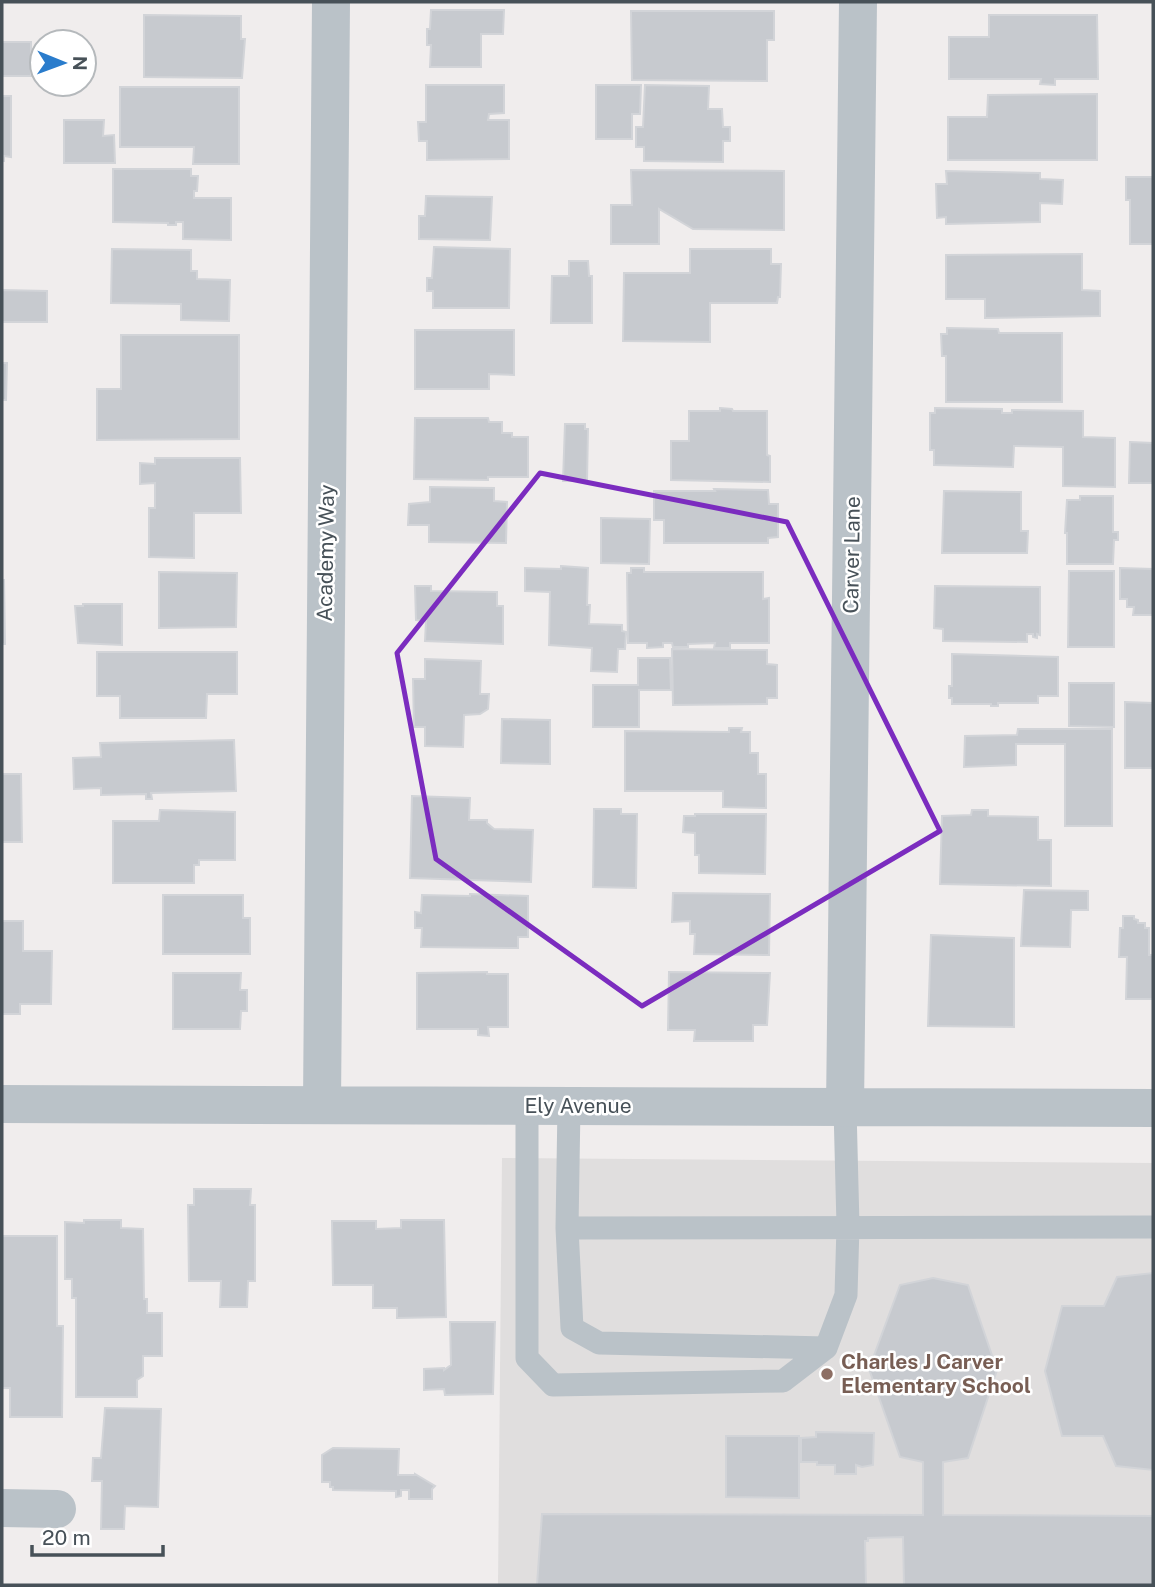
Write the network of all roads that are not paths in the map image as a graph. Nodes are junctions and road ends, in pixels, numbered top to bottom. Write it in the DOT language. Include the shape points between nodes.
graph roads {
  1 [pos="331,2"];
  2 [pos="858,2"];
  3 [pos="2,1104"];
  4 [pos="322,1105"];
  5 [pos="527,1106"];
  6 [pos="569,1106"];
  7 [pos="845,1108"];
  8 [pos="1153,1108"];
  9 [pos="848,1226"];
  10 [pos="1153,1227"];
  11 [pos="567,1228"];
  12 [pos="826,1348"];
  13 [pos="2,1508"];
  14 [pos="58,1509"];
  1 -- 4 [label="street, Academy Way"];
  2 -- 7 [label="street, Carver Lane"];
  3 -- 4 [label="street, Ely Avenue"];
  4 -- 5 [label="street, Ely Avenue"];
  5 -- 6 [label="street, Ely Avenue"];
  5 -- 12 [label="lane" via="527,1359 553,1385 783,1381"];
  6 -- 7 [label="street, Ely Avenue"];
  6 -- 11 [label="lane"];
  7 -- 8 [label="street, Ely Avenue"];
  7 -- 9 [label="lane"];
  9 -- 10 [label="lane"];
  9 -- 11 [label="lane"];
  9 -- 12 [label="lane" via="846,1295"];
  11 -- 12 [label="lane" via="572,1328 599,1343"];
  13 -- 14 [label="street"];
}
